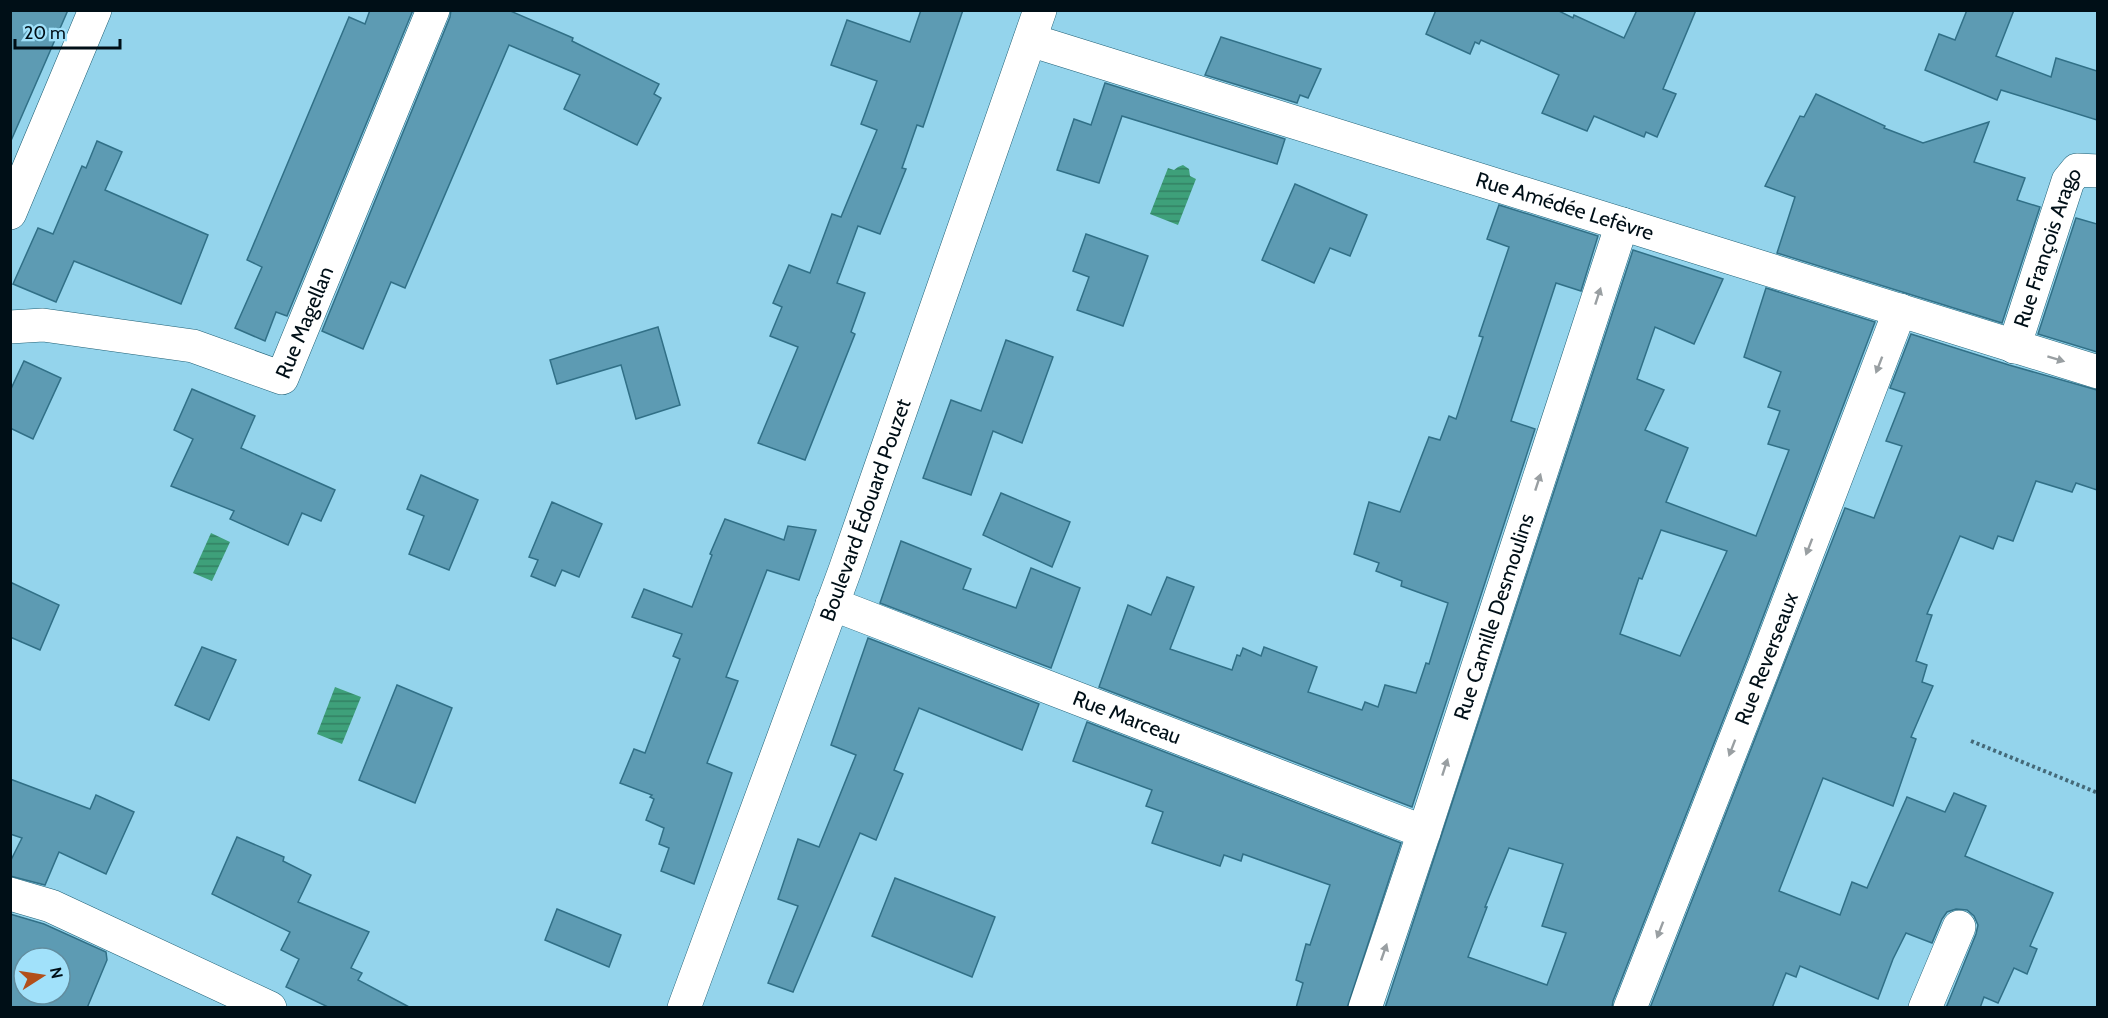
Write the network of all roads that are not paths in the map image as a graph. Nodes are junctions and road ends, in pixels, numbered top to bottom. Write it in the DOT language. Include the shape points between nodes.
graph roads {
  1 [pos="95,10"];
  2 [pos="434,10"];
  3 [pos="1035,25"];
  4 [pos="2097,171"];
  5 [pos="10,213"];
  6 [pos="1622,224"];
  7 [pos="1900,310"];
  8 [pos="10,327"];
  9 [pos="2014,347"];
  10 [pos="2097,372"];
  11 [pos="832,604"];
  12 [pos="1424,832"];
  13 [pos="10,894"];
  14 [pos="1959,927"];
  15 [pos="270,1008"];
  16 [pos="684,1008"];
  17 [pos="1365,1008"];
  18 [pos="1630,1008"];
  19 [pos="1925,1008"];
  1 -- 5 [label="street"];
  2 -- 8 [label="street, Rue Magellan" via="282,378 193,346 43,325"];
  3 -- 6 [label="street, Rue Amédée Lefèvre"];
  3 -- 11 [label="street, Boulevard Édouard Pouzet"];
  4 -- 9 [label="street, Rue François Arago" via="2077,170 2068,181"];
  6 -- 7 [label="street, Rue Amédée Lefèvre"];
  12 -- 6 [label="street, Rue Camille Desmoulins, one-way"];
  7 -- 9 [label="street, Rue Amédée Lefèvre"];
  7 -- 18 [label="street, Rue Reverseaux, one-way"];
  9 -- 10 [label="street, Rue Amédée Lefèvre, one-way"];
  11 -- 12 [label="street, Rue Marceau"];
  11 -- 16 [label="street, Boulevard Édouard Pouzet"];
  17 -- 12 [label="street, Rue Camille Desmoulins, one-way"];
  13 -- 15 [label="street" via="51,906"];
  14 -- 19 [label="street"];
}
